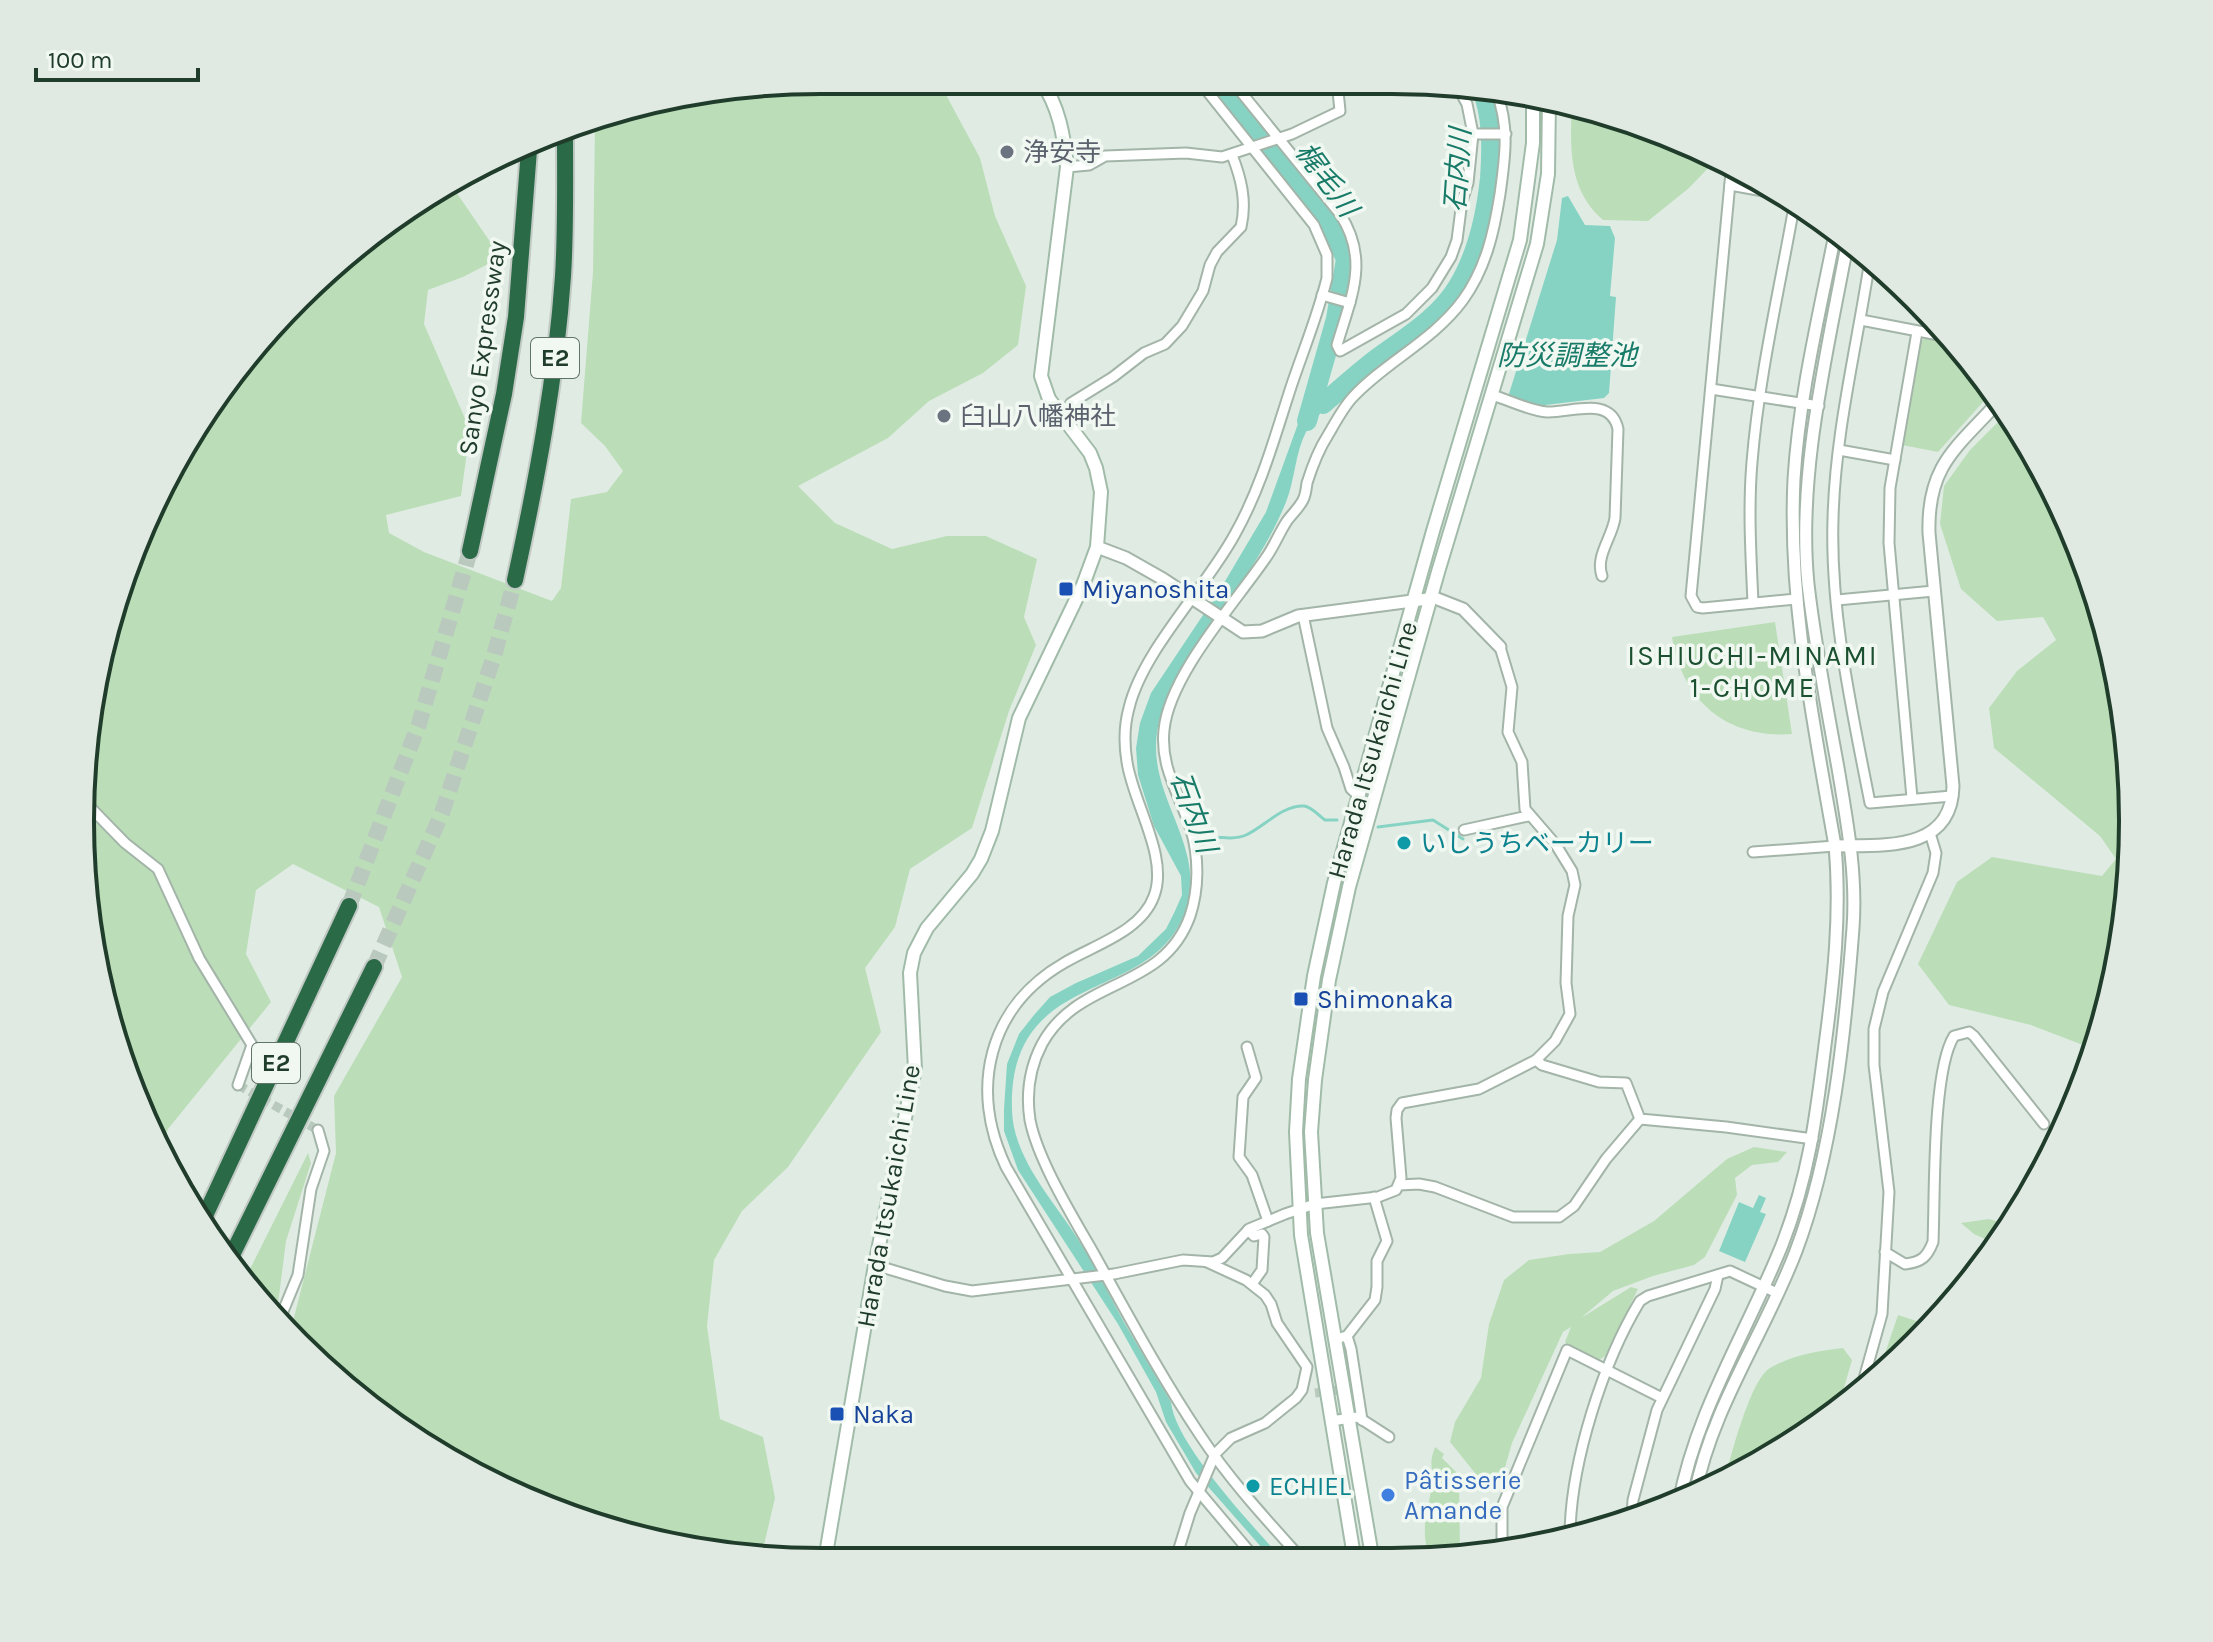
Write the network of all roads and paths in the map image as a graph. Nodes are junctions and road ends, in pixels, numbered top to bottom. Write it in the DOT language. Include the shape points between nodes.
graph roads {
  1 [pos="1050,94"];
  2 [pos="1210,94"];
  3 [pos="1242,94"];
  4 [pos="1338,94"];
  5 [pos="1464,98"];
  6 [pos="1498,102"];
  7 [pos="1533,108"];
  8 [pos="1549,112"];
  9 [pos="1474,134"];
  10 [pos="1505,134"];
  11 [pos="1275,138"];
  12 [pos="565,141"];
  13 [pos="1253,146"];
  14 [pos="1232,155"];
  15 [pos="529,156"];
  16 [pos="1067,167"];
  17 [pos="1731,178"];
  18 [pos="1730,185"];
  19 [pos="1752,189"];
  20 [pos="1793,215"];
  21 [pos="1833,243"];
  22 [pos="1846,253"];
  23 [pos="1868,272"];
  24 [pos="1323,295"];
  25 [pos="1349,302"];
  26 [pos="1861,320"];
  27 [pos="1917,332"];
  28 [pos="1932,334"];
  29 [pos="1711,389"];
  30 [pos="1492,395"];
  31 [pos="1761,397"];
  32 [pos="1803,403"];
  33 [pos="1819,406"];
  34 [pos="1991,410"];
  35 [pos="1062,419"];
  36 [pos="1839,450"];
  37 [pos="1895,460"];
  38 [pos="1097,547"];
  39 [pos="470,551"];
  40 [pos="1602,576"];
  41 [pos="515,580"];
  42 [pos="1934,591"];
  43 [pos="1894,594"];
  44 [pos="1431,598"];
  45 [pos="1796,599"];
  46 [pos="1193,600"];
  47 [pos="1414,600"];
  48 [pos="1837,600"];
  49 [pos="1753,603"];
  50 [pos="1303,615"];
  51 [pos="1221,618"];
  52 [pos="1500,647"];
  53 [pos="1952,796"];
  54 [pos="1360,797"];
  55 [pos="1912,798"];
  56 [pos="94,812"];
  57 [pos="1528,816"];
  58 [pos="1464,830"];
  59 [pos="1930,833"];
  60 [pos="1851,845"];
  61 [pos="1835,846"];
  62 [pos="1753,852"];
  63 [pos="349,906"];
  64 [pos="374,967"];
  65 [pos="1247,1047"];
  66 [pos="1536,1060"];
  67 [pos="238,1085"];
  68 [pos="1640,1119"];
  69 [pos="2044,1124"];
  70 [pos="318,1130"];
  71 [pos="1813,1139"];
  72 [pos="1399,1185"];
  73 [pos="1374,1197"];
  74 [pos="1315,1204"];
  75 [pos="1299,1209"];
  76 [pos="208,1210"];
  77 [pos="1268,1221"];
  78 [pos="1248,1230"];
  79 [pos="234,1250"];
  80 [pos="1885,1252"];
  81 [pos="1207,1262"];
  82 [pos="875,1265"];
  83 [pos="1104,1275"];
  84 [pos="1718,1275"];
  85 [pos="1072,1279"];
  86 [pos="1252,1284"];
  87 [pos="1763,1286"];
  88 [pos="1777,1293"];
  89 [pos="284,1310"];
  90 [pos="1341,1337"];
  91 [pos="1607,1371"];
  92 [pos="1866,1372"];
  93 [pos="1662,1398"];
  94 [pos="1348,1417"];
  95 [pos="1362,1420"];
  96 [pos="1331,1421"];
  97 [pos="1389,1437"];
  98 [pos="1214,1457"];
  99 [pos="1699,1480"];
  100 [pos="1682,1488"];
  101 [pos="1199,1490"];
  102 [pos="1633,1507"];
  103 [pos="1570,1525"];
  104 [pos="1502,1539"];
  105 [pos="827,1548"];
  106 [pos="1179,1548"];
  107 [pos="1247,1548"];
  108 [pos="1292,1548"];
  109 [pos="1353,1548"];
  110 [pos="1371,1548"];
  1 -- 16 [label="main road, Harada Itsukaichi Line" via="1064,136"];
  2 -- 13 [label="street"];
  3 -- 11 [label="street"];
  4 -- 11 [label="street" via="1340,111"];
  5 -- 9 [label="street"];
  6 -- 10 [label="street"];
  7 -- 47 [label="main road, Harada Itsukaichi Line" via="1520,240"];
  8 -- 30 [label="main road, Harada Itsukaichi Line" via="1548,174 1537,244"];
  9 -- 10 [label="street"];
  9 -- 25 [label="street" via="1457,240 1432,288 1406,314 1340,351 1337,345"];
  10 -- 51 [label="street" via="1495,224 1474,283 1449,317 1351,399 1324,441 1302,501"];
  11 -- 13 [label="street"];
  11 -- 25 [label="street" via="1340,214 1352,237 1357,262"];
  12 -- 41 [label="highway, E2" via="556,350"];
  13 -- 14 [label="street"];
  13 -- 24 [label="street" via="1320,234 1328,266"];
  14 -- 16 [label="street" via="1105,156 1089,165"];
  14 -- 35 [label="street" via="1241,178 1241,227 1217,252 1203,291 1182,326 1165,344 1071,403"];
  15 -- 39 [label="highway, Sanyo Expressway / E2" via="516,317"];
  16 -- 35 [label="main road, Harada Itsukaichi Line" via="1041,376"];
  17 -- 18 [label="street"];
  18 -- 19 [label="street"];
  18 -- 29 [label="street"];
  20 -- 31 [label="street"];
  21 -- 32 [label="street"];
  22 -- 33 [label="street"];
  23 -- 26 [label="street"];
  24 -- 25 [label="street"];
  24 -- 46 [label="street" via="1251,503"];
  26 -- 27 [label="street"];
  26 -- 36 [label="street"];
  27 -- 28 [label="street"];
  27 -- 37 [label="street"];
  29 -- 31 [label="street"];
  29 -- 49 [label="street" via="1692,603 1703,608"];
  30 -- 40 [label="street" via="1547,412 1601,410 1617,420 1614,525 1599,564"];
  30 -- 44 [label="main road, Harada Itsukaichi Line"];
  31 -- 32 [label="street"];
  31 -- 49 [label="street" via="1752,462"];
  32 -- 33 [label="street"];
  32 -- 45 [label="street" via="1794,480"];
  33 -- 60 [label="street" via="1809,482 1808,580"];
  34 -- 42 [label="street" via="1954,448 1933,488 1929,518"];
  35 -- 38 [label="main road, Harada Itsukaichi Line" via="1096,468 1101,492"];
  36 -- 37 [label="street"];
  36 -- 48 [label="street" via="1833,521"];
  37 -- 43 [label="street" via="1889,543"];
  38 -- 46 [label="street" via="1126,558"];
  38 -- 82 [label="main road, Harada Itsukaichi Line" via="1019,718 981,859 914,953 910,973 915,1069"];
  42 -- 43 [label="street"];
  42 -- 53 [label="street"];
  43 -- 48 [label="street"];
  43 -- 55 [label="street"];
  44 -- 47 [label="street"];
  44 -- 52 [label="street" via="1460,607"];
  44 -- 74 [label="main road, Harada Itsukaichi Line" via="1337,941 1315,1080"];
  45 -- 49 [label="street"];
  45 -- 61 [label="street"];
  46 -- 51 [label="street"];
  46 -- 85 [label="street" via="1140,677 1125,728 1127,764 1157,865 1151,902 1133,925 1032,986 1007,1017 988,1072 987,1111 997,1149"];
  47 -- 50 [label="street"];
  47 -- 54 [label="main road, Harada Itsukaichi Line"];
  48 -- 55 [label="street" via="1870,803"];
  50 -- 51 [label="street" via="1250,634"];
  50 -- 54 [label="street" via="1327,728 1352,792"];
  51 -- 83 [label="street" via="1178,684 1164,731 1170,781 1196,853 1190,916 1176,943 1155,964 1087,997 1062,1017 1043,1042 1031,1072 1028,1104 1034,1135"];
  52 -- 57 [label="street" via="1512,687 1508,732 1522,762"];
  53 -- 55 [label="street"];
  53 -- 59 [label="street" via="1943,820"];
  54 -- 75 [label="main road, Harada Itsukaichi Line" via="1334,883 1308,1015 1296,1132"];
  56 -- 67 [label="street" via="158,869 199,958 252,1045"];
  57 -- 58 [label="street"];
  57 -- 66 [label="street" via="1556,845 1575,885 1568,916 1570,1014"];
  59 -- 60 [label="street" via="1914,841"];
  59 -- 80 [label="street" via="1936,853 1933,873 1883,992 1874,1029 1889,1175"];
  60 -- 61 [label="street"];
  60 -- 88 [label="street" via="1852,943 1824,1158 1811,1210"];
  61 -- 62 [label="street"];
  61 -- 71 [label="street" via="1837,929"];
  63 -- 76 [label="highway, E2"];
  64 -- 79 [label="highway, E2"];
  65 -- 77 [label="street" via="1256,1078 1242,1101 1239,1157 1252,1175"];
  66 -- 68 [label="street" via="1599,1082 1626,1083"];
  66 -- 72 [label="street" via="1479,1089 1402,1103 1396,1118"];
  68 -- 71 [label="street"];
  68 -- 72 [label="street" via="1574,1206 1559,1217 1509,1216 1435,1187"];
  69 -- 80 [label="street" via="1974,1036 1954,1036 1939,1110 1933,1242 1918,1263 1905,1264"];
  70 -- 89 [label="street" via="324,1151 311,1189 298,1275"];
  71 -- 87 [label="street" via="1797,1205"];
  72 -- 73 [label="street"];
  73 -- 74 [label="street"];
  73 -- 90 [label="street" via="1386,1236 1377,1261 1375,1300"];
  74 -- 75 [label="street"];
  74 -- 90 [label="main road, Harada Itsukaichi Line"];
  75 -- 77 [label="street"];
  75 -- 96 [label="main road, Harada Itsukaichi Line"];
  77 -- 78 [label="street"];
  78 -- 81 [label="street" via="1222,1258"];
  78 -- 86 [label="street" via="1264,1237 1262,1270"];
  80 -- 92 [label="street" via="1882,1314"];
  81 -- 83 [label="street" via="1183,1260"];
  81 -- 86 [label="street"];
  82 -- 85 [label="street" via="958,1290"];
  82 -- 105 [label="main road, Harada Itsukaichi Line"];
  83 -- 85 [label="street"];
  83 -- 98 [label="street"];
  84 -- 87 [label="street" via="1733,1272"];
  84 -- 91 [label="street" via="1644,1298"];
  84 -- 93 [label="street"];
  85 -- 101 [label="street"];
  86 -- 98 [label="street" via="1269,1300 1277,1323 1306,1363 1306,1392 1268,1422 1231,1438"];
  87 -- 88 [label="street"];
  87 -- 100 [label="street" via="1710,1401"];
  88 -- 99 [label="street" via="1708,1443"];
  90 -- 94 [label="main road, Harada Itsukaichi Line"];
  90 -- 95 [label="street"];
  91 -- 93 [label="street"];
  91 -- 103 [label="street" via="1571,1499"];
  91 -- 104 [label="street" via="1567,1350 1502,1507"];
  93 -- 102 [label="street"];
  94 -- 95 [label="street"];
  94 -- 96 [label="street"];
  94 -- 110 [label="main road, Harada Itsukaichi Line"];
  95 -- 97 [label="street"];
  96 -- 109 [label="main road, Harada Itsukaichi Line"];
  98 -- 101 [label="street"];
  98 -- 108 [label="street"];
  101 -- 106 [label="street"];
  101 -- 107 [label="street"];
}
